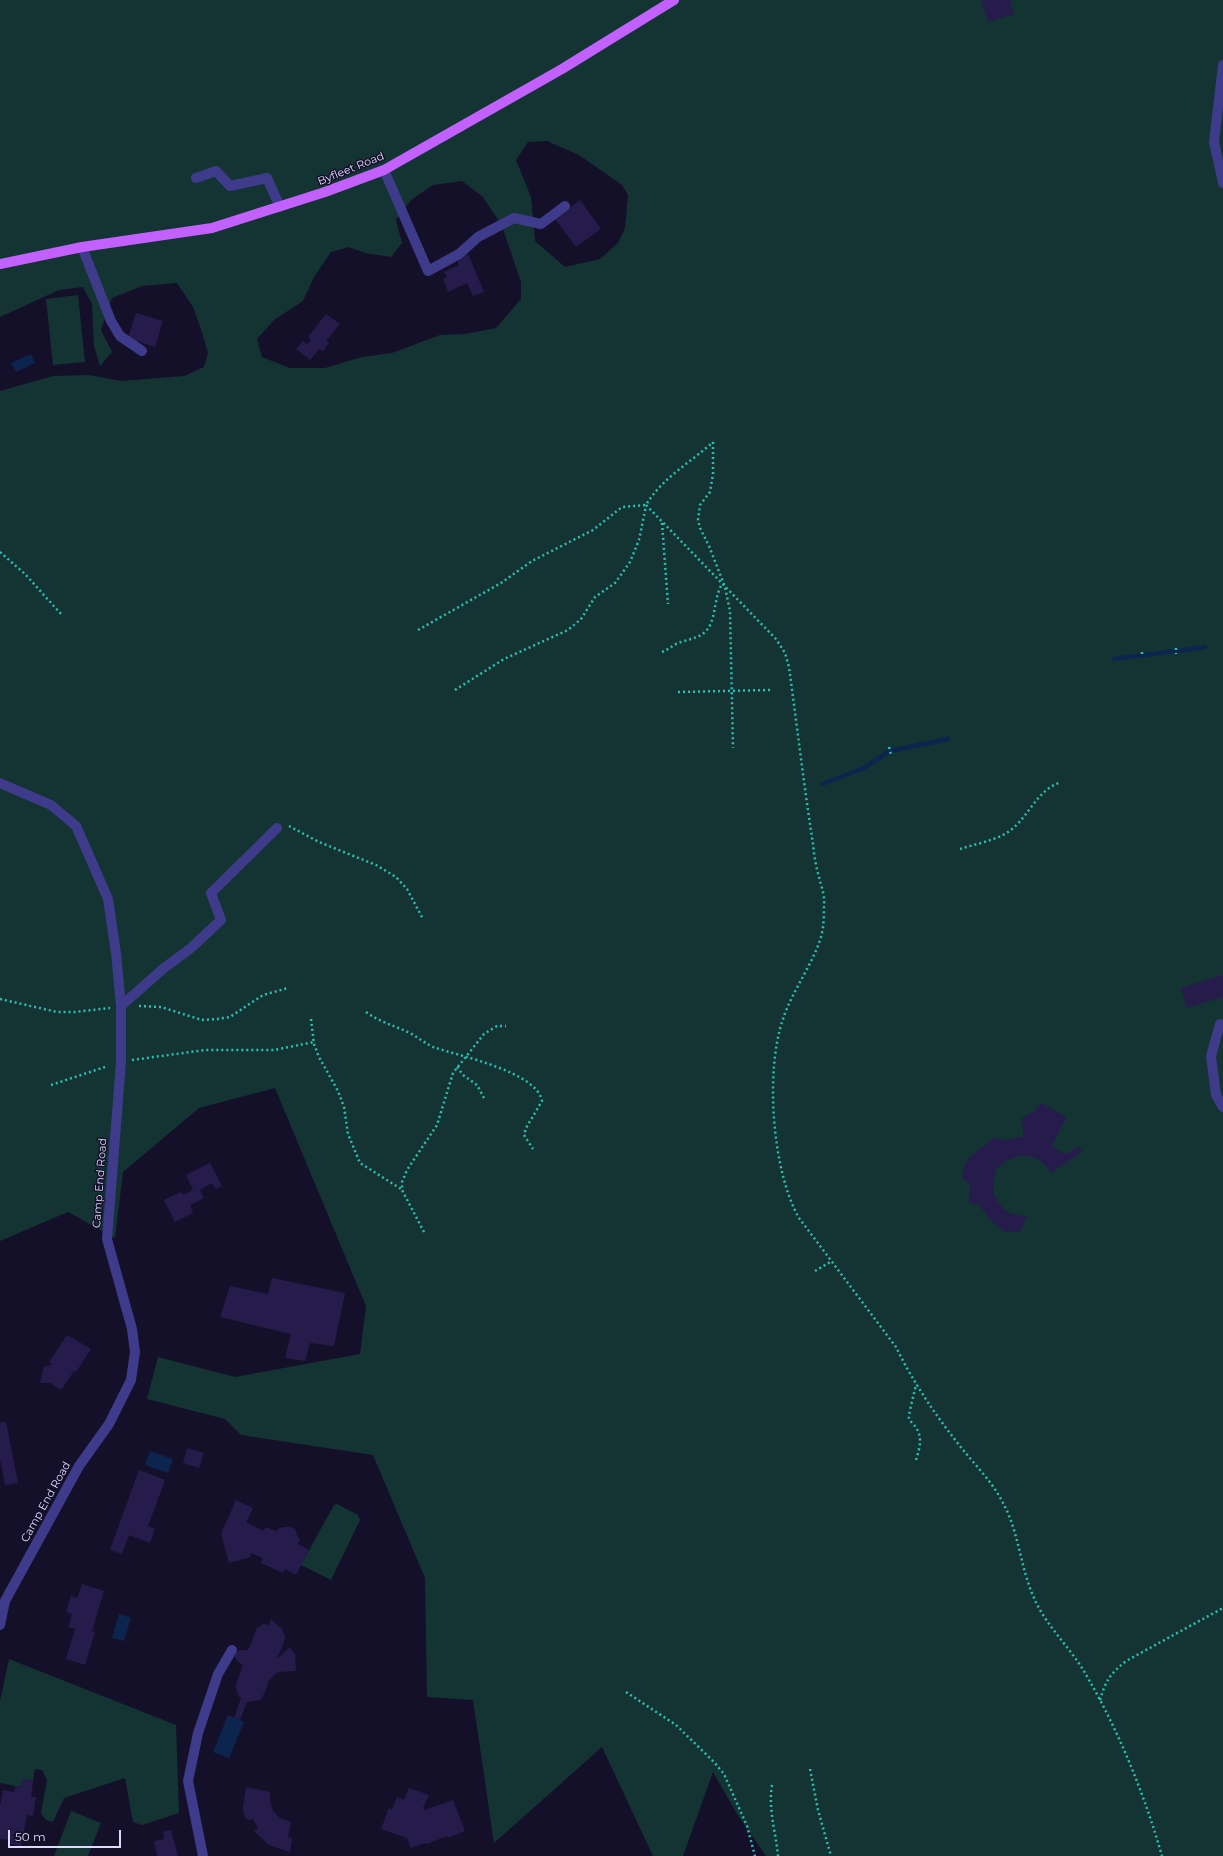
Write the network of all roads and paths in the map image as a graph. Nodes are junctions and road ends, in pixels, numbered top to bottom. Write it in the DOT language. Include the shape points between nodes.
graph roads {
  1 [pos="674,0"];
  2 [pos="1223,65"];
  3 [pos="384,170"];
  4 [pos="196,178"];
  5 [pos="1223,183"];
  6 [pos="565,206"];
  7 [pos="280,207"];
  8 [pos="82,247"];
  9 [pos="0,264"];
  10 [pos="142,351"];
  11 [pos="646,505"];
  12 [pos="662,523"];
  13 [pos="0,552"];
  14 [pos="722,584"];
  15 [pos="725,587"];
  16 [pos="668,604"];
  17 [pos="61,614"];
  18 [pos="418,630"];
  19 [pos="1176,648"];
  20 [pos="662,652"];
  21 [pos="1142,652"];
  22 [pos="1176,654"];
  23 [pos="1142,657"];
  24 [pos="455,690"];
  25 [pos="770,690"];
  26 [pos="732,691"];
  27 [pos="678,692"];
  28 [pos="733,748"];
  29 [pos="889,748"];
  30 [pos="891,755"];
  31 [pos="1061,782"];
  32 [pos="0,783"];
  33 [pos="288,825"];
  34 [pos="277,828"];
  35 [pos="960,849"];
  36 [pos="423,919"];
  37 [pos="288,988"];
  38 [pos="0,998"];
  39 [pos="121,1006"];
  40 [pos="366,1012"];
  41 [pos="311,1019"];
  42 [pos="1220,1024"];
  43 [pos="506,1026"];
  44 [pos="314,1042"];
  45 [pos="465,1056"];
  46 [pos="121,1062"];
  47 [pos="457,1067"];
  48 [pos="51,1085"];
  49 [pos="484,1098"];
  50 [pos="1223,1107"];
  51 [pos="533,1149"];
  52 [pos="402,1190"];
  53 [pos="424,1232"];
  54 [pos="832,1261"];
  55 [pos="815,1271"];
  56 [pos="916,1384"];
  57 [pos="916,1460"];
  58 [pos="3,1600"];
  59 [pos="1223,1608"];
  60 [pos="0,1625"];
  61 [pos="232,1650"];
  62 [pos="626,1692"];
  63 [pos="1100,1700"];
  64 [pos="810,1769"];
  65 [pos="772,1785"];
  66 [pos="203,1856"];
  67 [pos="756,1856"];
  68 [pos="778,1856"];
  69 [pos="831,1856"];
  70 [pos="1162,1856"];
  1 -- 3 [label="main road, Byfleet Road" via="562,69"];
  2 -- 5 [label="street" via="1214,142"];
  3 -- 6 [label="street" via="428,271 459,254 478,237 514,218 541,224"];
  3 -- 7 [label="main road, Byfleet Road"];
  4 -- 7 [label="street" via="216,171 230,186 267,178"];
  7 -- 8 [label="main road, Byfleet Road" via="212,228"];
  8 -- 9 [label="main road, Byfleet Road"];
  8 -- 10 [label="street" via="120,336"];
  11 -- 12 [label="path"];
  11 -- 15 [label="path" via="662,483 713,442 714,474 710,492 700,505 698,520"];
  11 -- 18 [label="path" via="622,507 593,530 532,561 501,583"];
  11 -- 24 [label="path" via="639,540 630,562 615,583 595,596 581,619 568,630 504,658"];
  12 -- 14 [label="path"];
  12 -- 16 [label="path"];
  13 -- 17 [label="path"];
  14 -- 15 [label="path"];
  14 -- 20 [label="path" via="717,593 711,623 705,631 695,639"];
  15 -- 26 [label="path" via="730,611"];
  15 -- 54 [label="path" via="776,639 785,653 789,667 813,844 824,901 820,938 794,991 776,1043 775,1124 782,1176 792,1206"];
  19 -- 22 [label="path"];
  21 -- 23 [label="path"];
  25 -- 26 [label="path"];
  26 -- 27 [label="path"];
  26 -- 28 [label="path"];
  29 -- 30 [label="path"];
  31 -- 35 [label="path" via="1044,791 1007,833"];
  32 -- 39 [label="street, Camp End Road" via="51,805 76,826 108,899"];
  33 -- 36 [label="path" via="319,842 376,865 396,877 407,889"];
  34 -- 39 [label="street" via="211,893 221,920"];
  37 -- 39 [label="path" via="263,995 230,1017 217,1019 202,1020 161,1007"];
  38 -- 39 [label="path" via="57,1012"];
  39 -- 46 [label="street, Camp End Road"];
  40 -- 45 [label="path" via="436,1048"];
  41 -- 44 [label="path"];
  42 -- 50 [label="street" via="1211,1056 1216,1095"];
  43 -- 45 [label="path" via="497,1026 484,1034"];
  44 -- 46 [label="path" via="274,1050 205,1050"];
  44 -- 52 [label="path" via="319,1057 338,1091 344,1107 348,1134 360,1163"];
  45 -- 47 [label="path"];
  45 -- 51 [label="path" via="491,1064 534,1087 542,1101 524,1135"];
  46 -- 48 [label="path"];
  46 -- 58 [label="street, Camp End Road" via="107,1239 132,1329 135,1352 131,1380 109,1424 79,1466"];
  47 -- 49 [label="path" via="463,1076 477,1086"];
  47 -- 52 [label="path" via="447,1088 436,1125 407,1170"];
  52 -- 53 [label="path"];
  54 -- 55 [label="path"];
  54 -- 56 [label="path" via="896,1348"];
  56 -- 57 [label="path" via="909,1411 909,1418 921,1441"];
  56 -- 63 [label="path" via="1003,1502 1034,1599 1076,1658"];
  58 -- 60 [label="street, Camp End Road"];
  59 -- 63 [label="path" via="1112,1671 1105,1682"];
  61 -- 66 [label="street" via="218,1674 198,1733 188,1781"];
  62 -- 67 [label="path" via="685,1732 724,1774 747,1826"];
  63 -- 70 [label="path" via="1133,1771"];
  64 -- 69 [label="path"];
  65 -- 68 [label="path" via="771,1812"];
}
